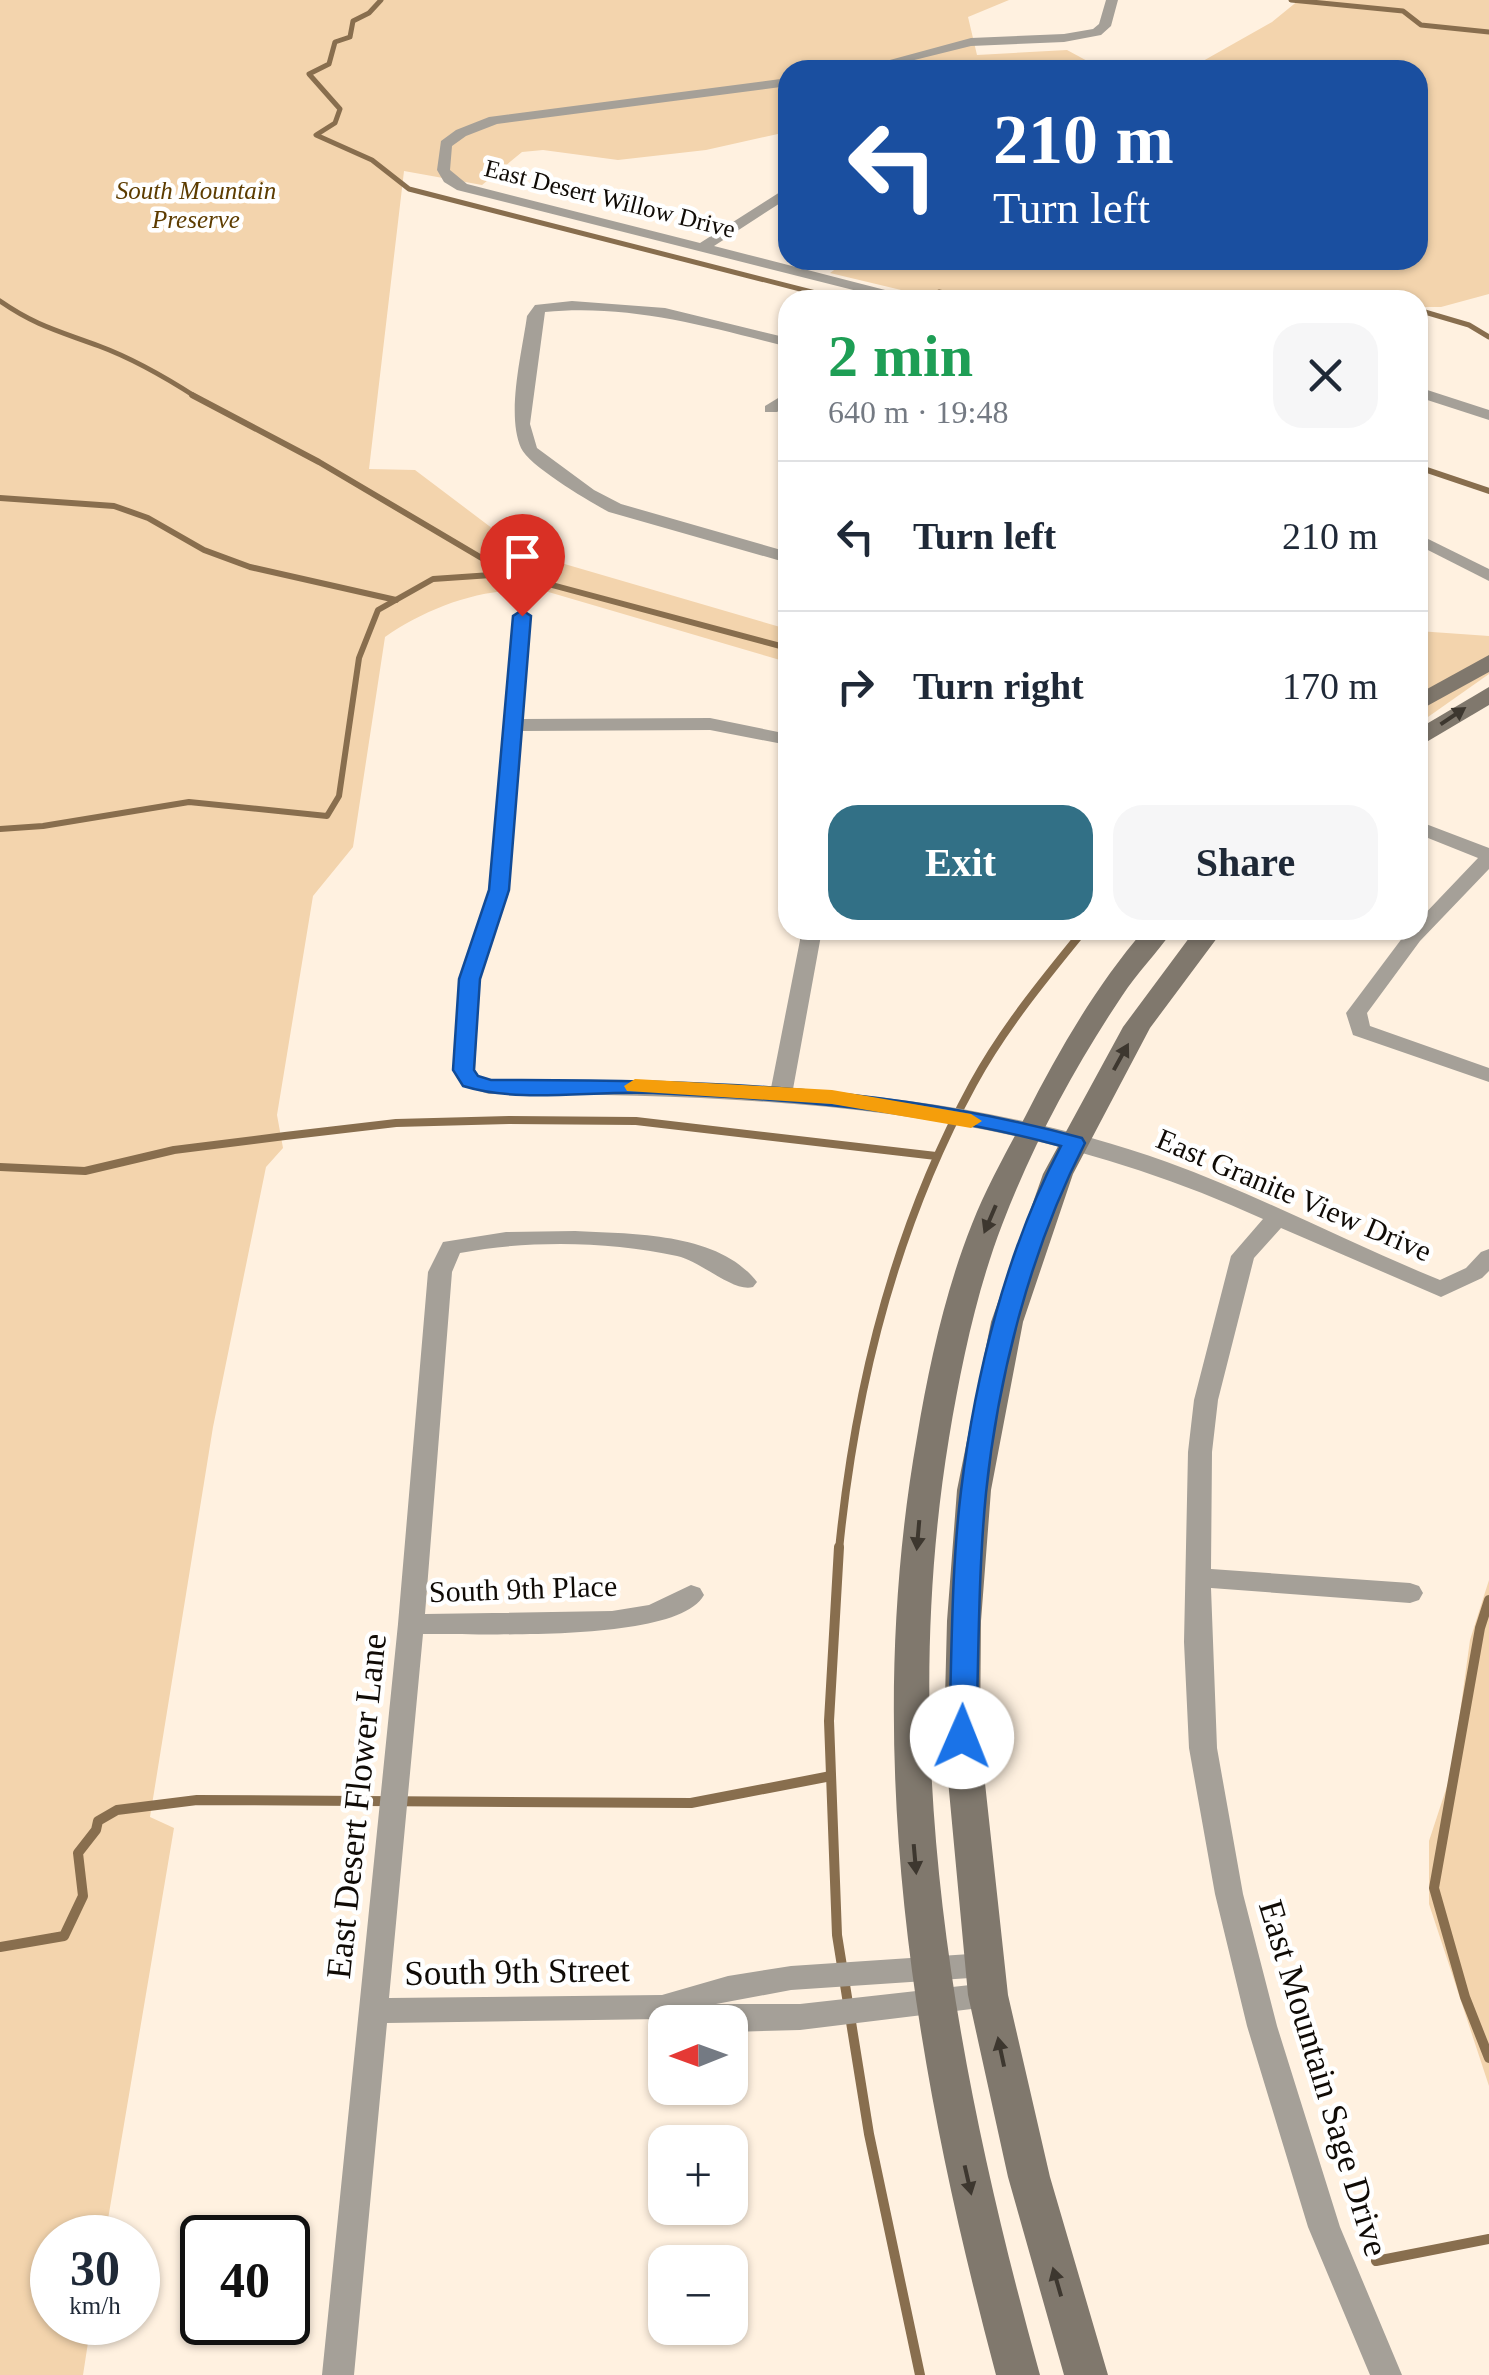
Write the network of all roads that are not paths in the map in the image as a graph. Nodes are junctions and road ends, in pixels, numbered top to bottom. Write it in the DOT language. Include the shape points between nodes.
graph roads {
  1 [pos="1112,0"];
  2 [pos="899,60"];
  3 [pos="778,83"];
  4 [pos="778,197"];
  5 [pos="703,247"];
  6 [pos="778,266"];
  7 [pos="794,270"];
  8 [pos="873,290"];
  9 [pos="778,340"];
  10 [pos="1428,395"];
  11 [pos="778,404"];
  12 [pos="771,409"];
  13 [pos="1489,414"];
  14 [pos="1428,544"];
  15 [pos="778,555"];
  16 [pos="1489,576"];
  17 [pos="522,616"];
  18 [pos="1489,662"];
  19 [pos="1489,694"];
  20 [pos="1428,698"];
  21 [pos="514,725"];
  22 [pos="1428,734"];
  23 [pos="778,738"];
  24 [pos="1428,831"];
  25 [pos="1489,856"];
  26 [pos="1428,921"];
  27 [pos="810,940"];
  28 [pos="1152,940"];
  29 [pos="1202,940"];
  30 [pos="1411,940"];
  31 [pos="1489,1076"];
  32 [pos="782,1093"];
  33 [pos="1032,1131"];
  34 [pos="1074,1143"];
  35 [pos="1278,1216"];
  36 [pos="1489,1257"];
  37 [pos="745,1282"];
  38 [pos="930,1447"];
  39 [pos="980,1455"];
  40 [pos="1199,1578"];
  41 [pos="1410,1592"];
  42 [pos="691,1595"];
  43 [pos="411,1624"];
  44 [pos="776,1980"];
  45 [pos="987,1980"];
  46 [pos="930,1986"];
  47 [pos="670,2005"];
  48 [pos="648,2007"];
  49 [pos="373,2011"];
  50 [pos="767,2018"];
  51 [pos="748,2019"];
  52 [pos="338,2375"];
  53 [pos="1018,2375"];
  54 [pos="1086,2375"];
  55 [pos="1386,2375"];
  1 -- 2 [label="street" via="1097,32 971,42"];
  3 -- 5 [label="street, East Desert Willow Drive" via="494,120 446,144 442,172 462,188"];
  4 -- 5 [label="street"];
  5 -- 6 [label="street, East Desert Willow Drive"];
  7 -- 8 [label="street, East Desert Willow Drive"];
  9 -- 15 [label="street" via="656,309 540,308 522,424 530,450 614,508"];
  10 -- 13 [label="street"];
  11 -- 12 [label="street"];
  14 -- 16 [label="street"];
  17 -- 21 [label="street"];
  18 -- 20 [label="street"];
  22 -- 19 [label="street, one-way"];
  21 -- 23 [label="street" via="710,724"];
  21 -- 32 [label="street, East Granite View Drive" via="499,890 470,979 464,1070 470,1081 490,1087"];
  24 -- 25 [label="street"];
  25 -- 26 [label="street"];
  27 -- 32 [label="street"];
  28 -- 33 [label="street" via="1082,1038"];
  34 -- 29 [label="street, one-way" via="1137,1027"];
  30 -- 31 [label="street" via="1356,1012 1360,1030"];
  32 -- 33 [label="street, East Granite View Drive"];
  33 -- 34 [label="street, East Granite View Drive"];
  33 -- 38 [label="street, one-way" via="987,1224 957,1319"];
  34 -- 35 [label="street, East Granite View Drive" via="1154,1165"];
  34 -- 39 [label="street" via="1007,1322"];
  35 -- 36 [label="street, East Granite View Drive" via="1442,1289"];
  35 -- 40 [label="street, East Mountain Sage Drive" via="1243,1256 1206,1400"];
  37 -- 43 [label="street, East Desert Flower Lane" via="702,1254 638,1241 478,1240 451,1247 440,1272"];
  38 -- 39 [label="street"];
  38 -- 46 [label="street, one-way" via="910,1628 908,1741"];
  39 -- 45 [label="street" via="964,1622 962,1737"];
  40 -- 41 [label="street"];
  40 -- 55 [label="street, East Mountain Sage Drive" via="1203,1748 1228,1894 1324,2227"];
  42 -- 43 [label="street, South 9th Place" via="654,1614 612,1622"];
  43 -- 49 [label="street, East Desert Flower Lane"];
  44 -- 46 [label="street, South 9th Street" via="862,1974"];
  44 -- 47 [label="street, South 9th Street"];
  44 -- 50 [label="street"];
  45 -- 46 [label="street, South 9th Street"];
  54 -- 45 [label="street, one-way" via="1029,2178"];
  46 -- 50 [label="street, South 9th Street" via="876,2010"];
  46 -- 53 [label="street, one-way" via="953,2120"];
  48 -- 49 [label="street, South 9th Street"];
  49 -- 52 [label="street, East Desert Flower Lane"];
  50 -- 51 [label="street, South 9th Street"];
}
